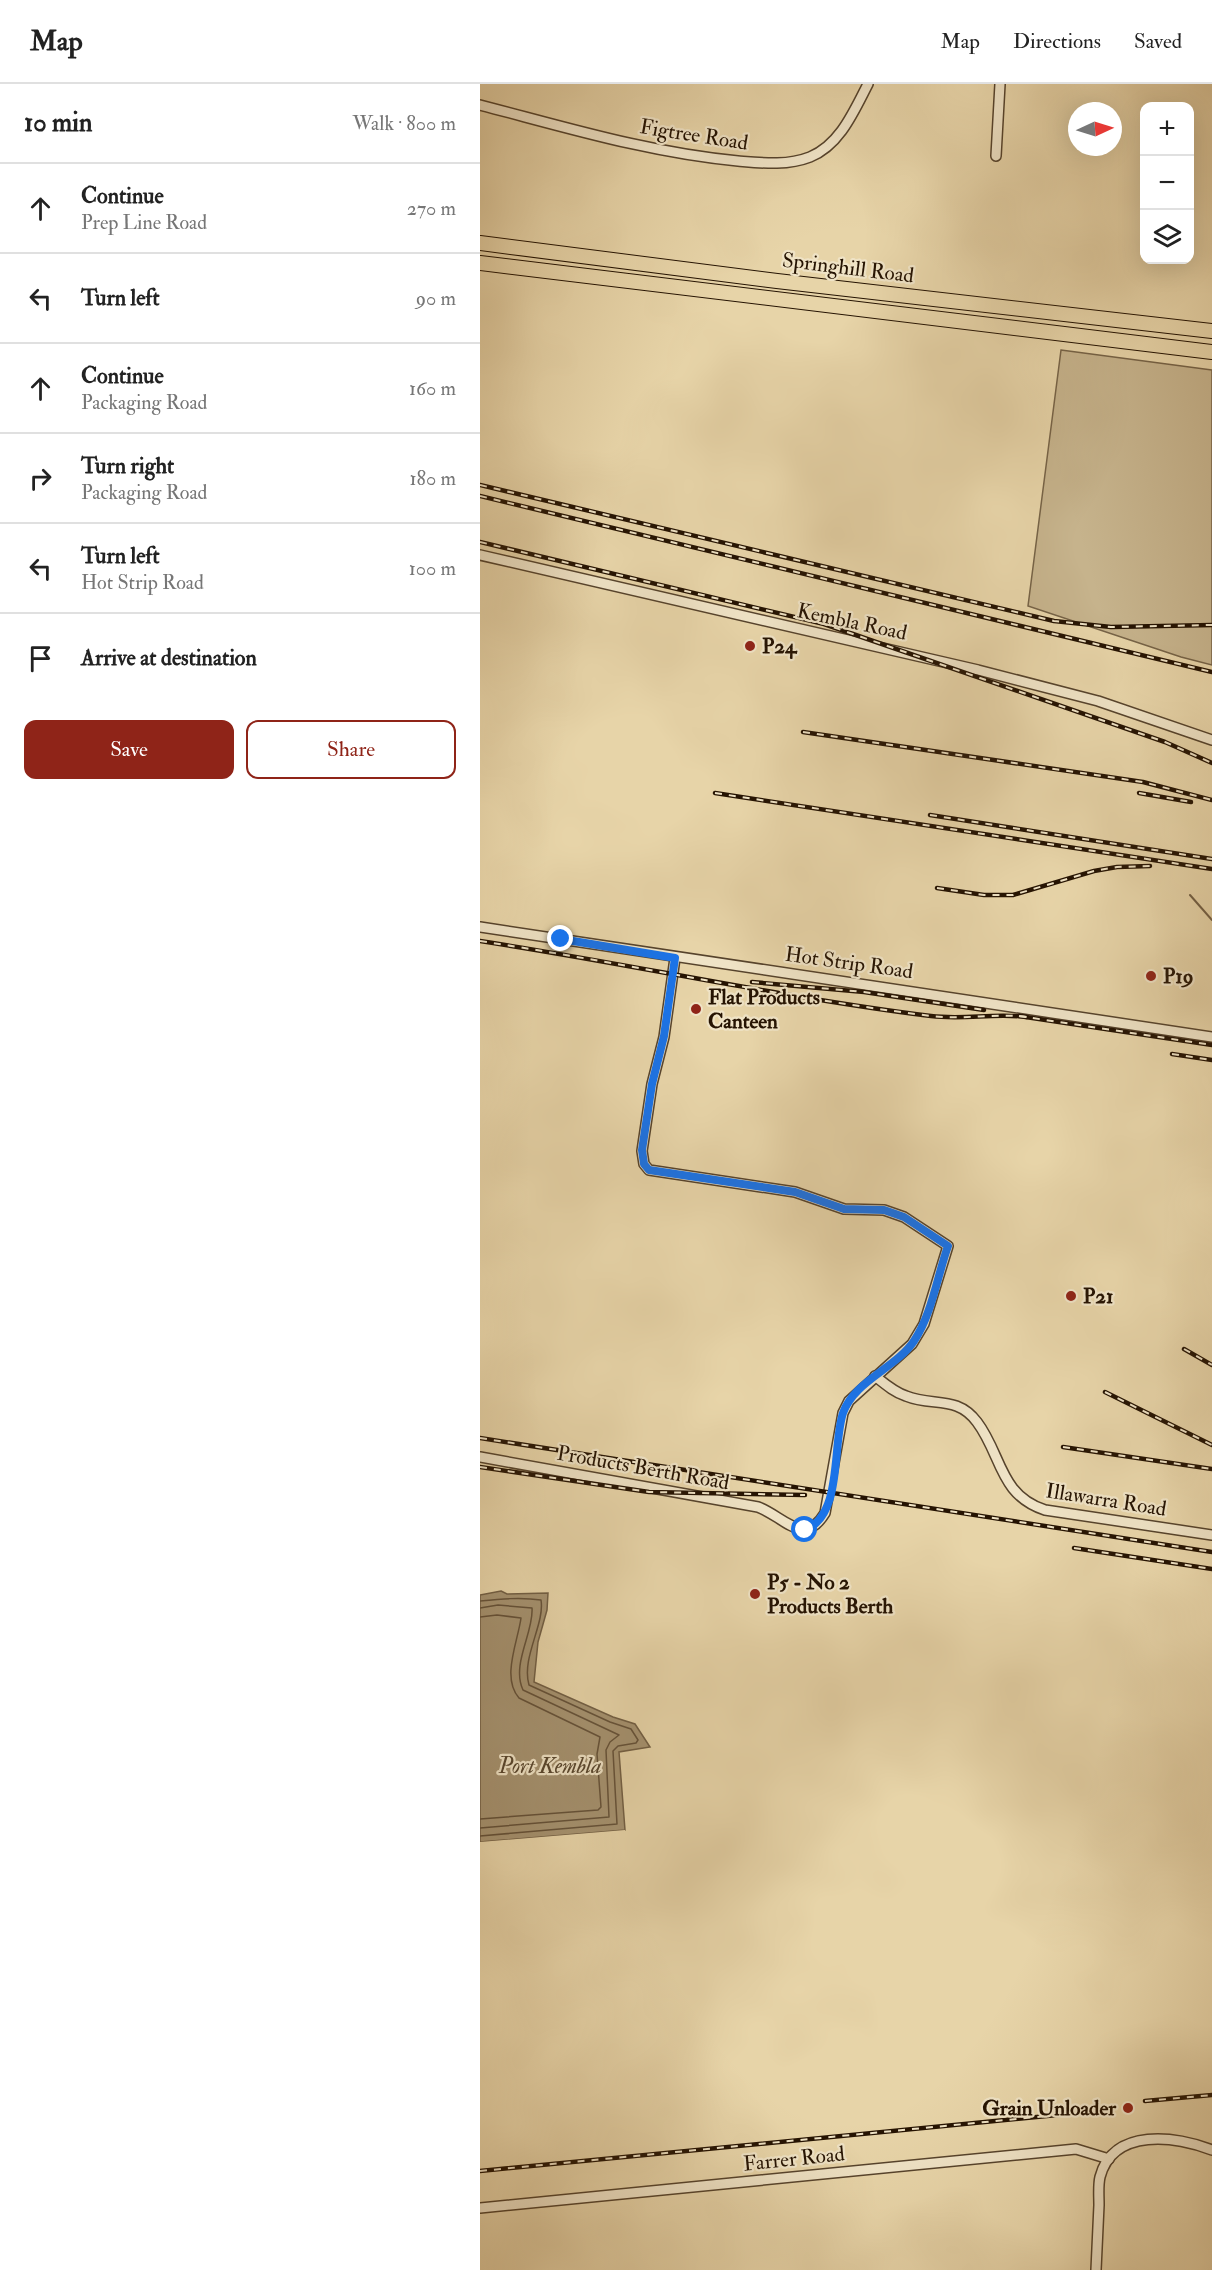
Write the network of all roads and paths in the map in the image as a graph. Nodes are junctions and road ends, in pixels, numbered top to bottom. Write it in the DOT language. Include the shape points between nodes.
graph roads {
  1 [pos="868,84"];
  2 [pos="1000,84"];
  3 [pos="480,105"];
  4 [pos="996,156"];
  5 [pos="480,243"];
  6 [pos="480,263"];
  7 [pos="1212,331"];
  8 [pos="1212,352"];
  9 [pos="480,555"];
  10 [pos="1212,740"];
  11 [pos="480,927"];
  12 [pos="675,958"];
  13 [pos="1212,1037"];
  14 [pos="875,1376"];
  15 [pos="480,1457"];
  16 [pos="1212,1535"];
  17 [pos="1212,2150"];
  18 [pos="1110,2159"];
  19 [pos="480,2208"];
  20 [pos="1096,2270"];
  1 -- 3 [label="street, Figtree Road" via="849,121 827,147 811,157 781,164 667,151"];
  2 -- 4 [label="street"];
  5 -- 7 [label="main road, Springhill Road"];
  6 -- 8 [label="main road, Springhill Road"];
  9 -- 10 [label="street, Kembla Road" via="987,672 1098,701"];
  11 -- 12 [label="street, Hot Strip Road"];
  12 -- 13 [label="street, Hot Strip Road"];
  12 -- 14 [label="street" via="644,1139 644,1164 649,1170 795,1192 844,1209 895,1213 948,1246 924,1324 912,1344"];
  14 -- 15 [label="street, Products Berth Road" via="849,1401 843,1413 825,1513 805,1530 794,1528 758,1507"];
  14 -- 16 [label="street, Illawarra Road" via="908,1397 958,1404 977,1421 1012,1489 1028,1505"];
  17 -- 18 [label="street" via="1190,2141 1143,2140 1123,2147"];
  18 -- 19 [label="street, Farrer Road" via="1076,2149"];
  18 -- 20 [label="street" via="1100,2177"];
}
